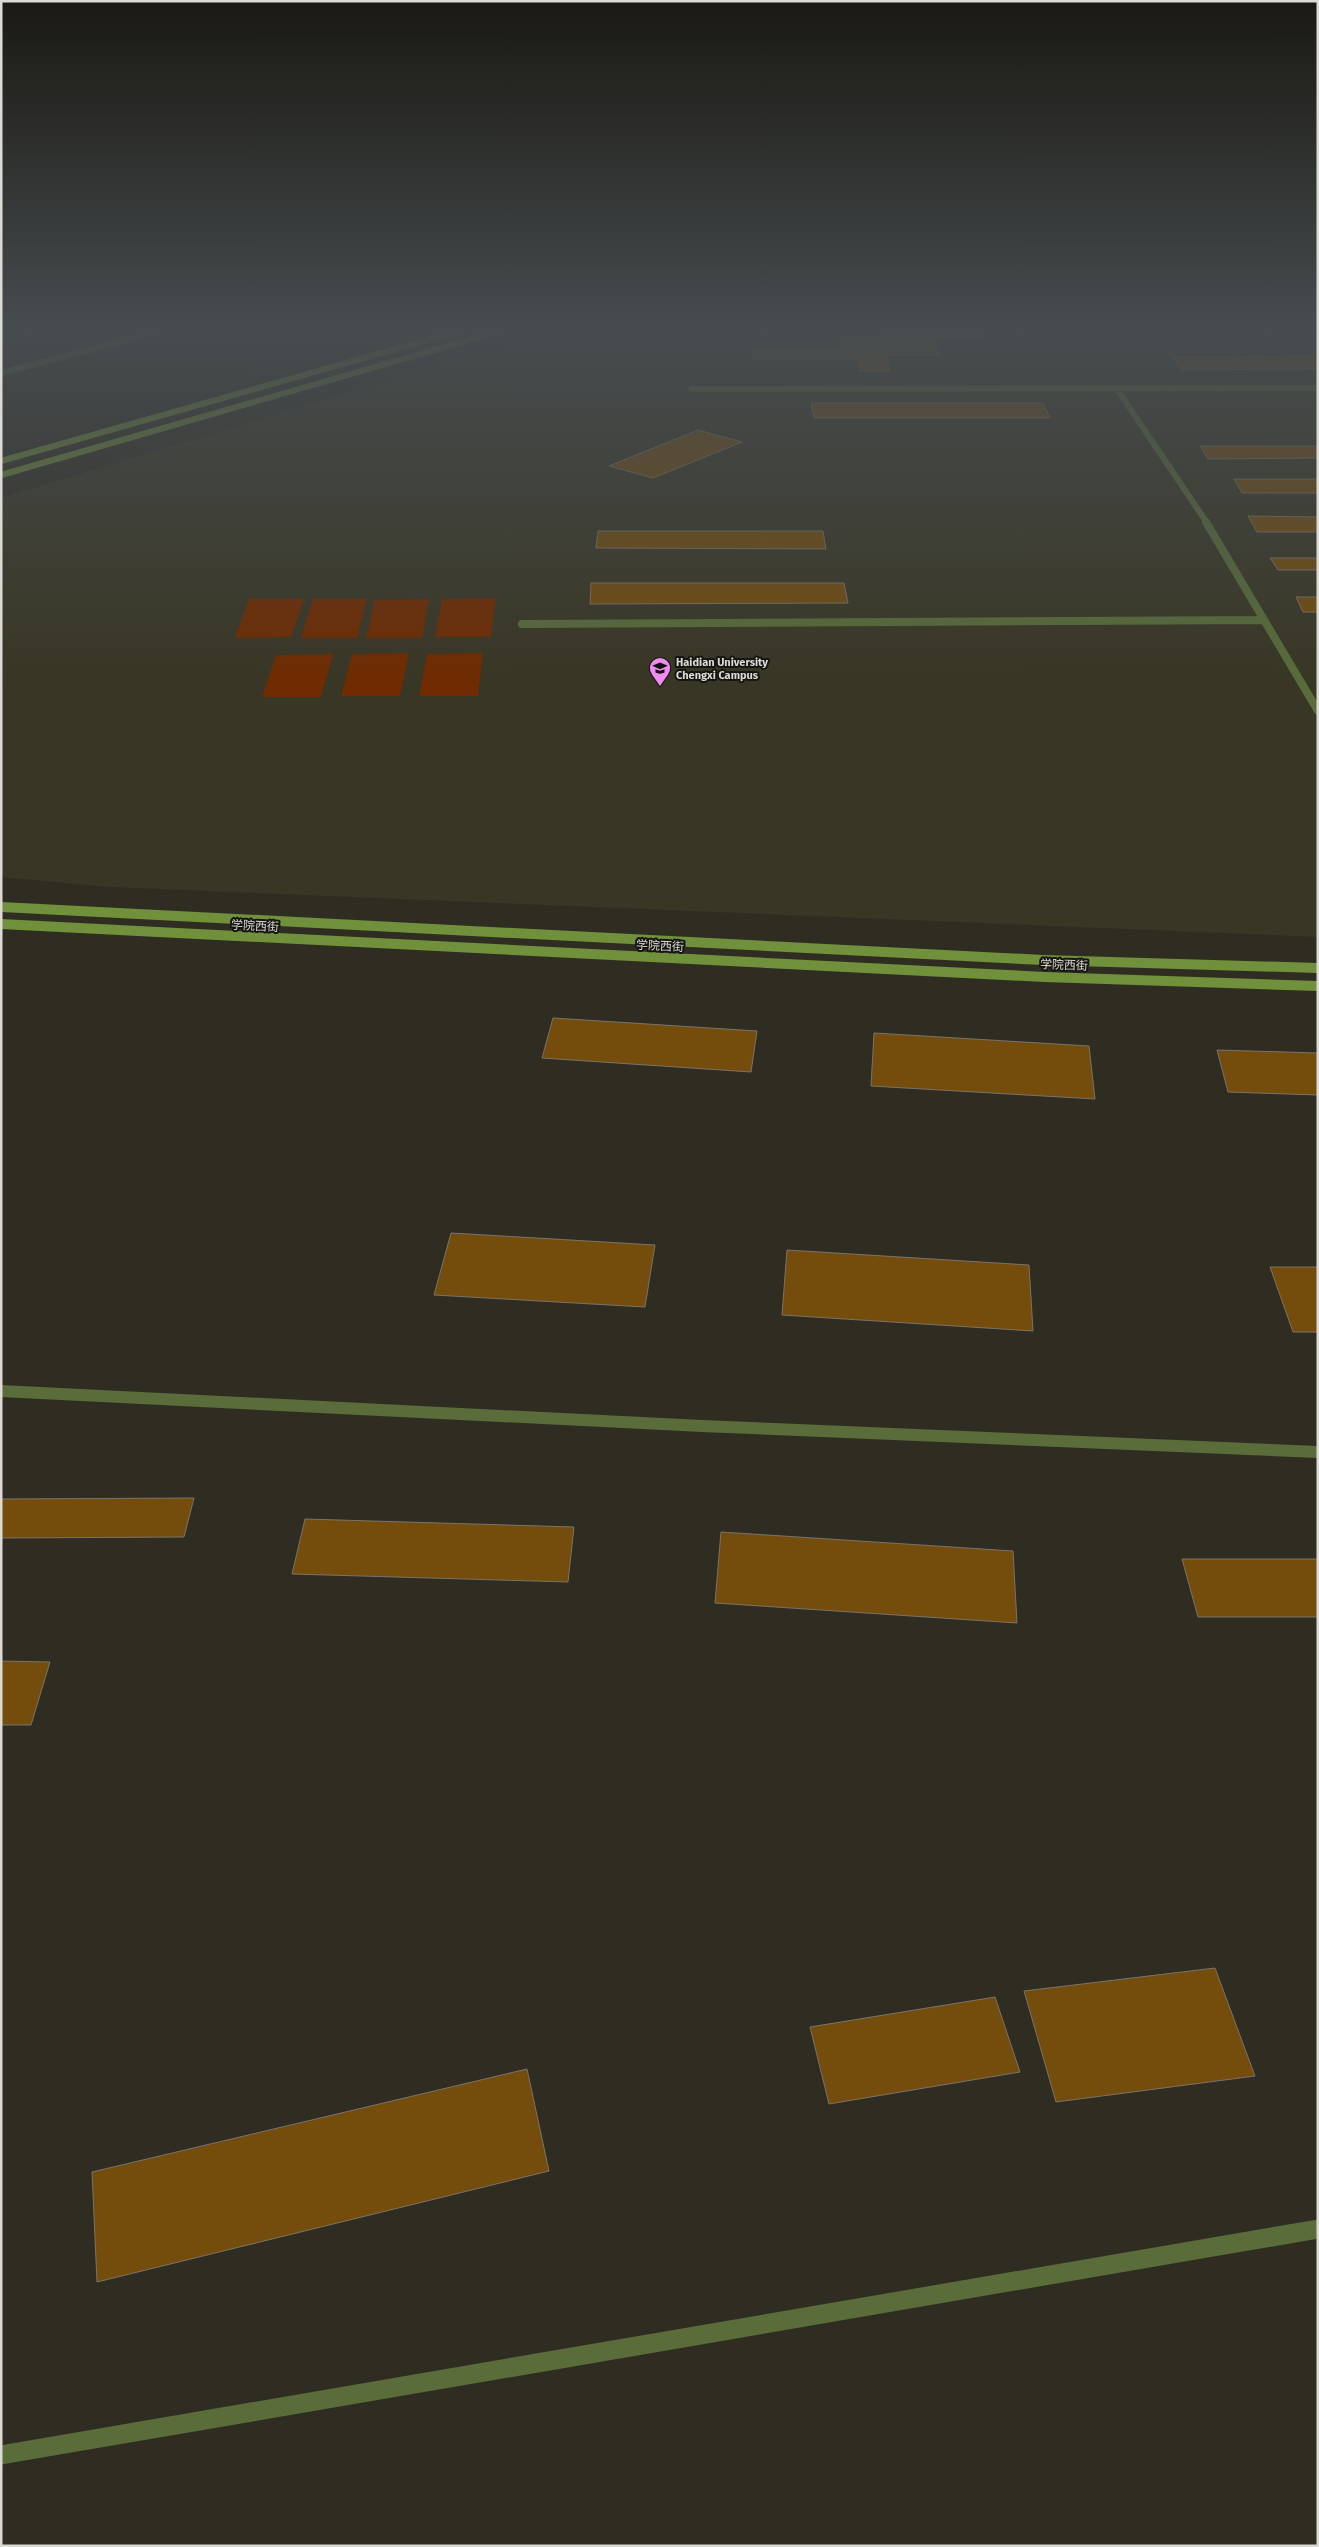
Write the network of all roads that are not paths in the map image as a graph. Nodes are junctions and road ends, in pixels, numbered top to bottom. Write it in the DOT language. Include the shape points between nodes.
graph roads {
  1 [pos="47,448"];
  2 [pos="95,448"];
  3 [pos="1157,448"];
  4 [pos="1,461"];
  5 [pos="1,475"];
  6 [pos="1264,620"];
  7 [pos="522,624"];
  8 [pos="1318,711"];
  9 [pos="1,907"];
  10 [pos="1,924"];
  11 [pos="1318,968"];
  12 [pos="1318,986"];
  13 [pos="1,1391"];
  14 [pos="1318,1452"];
  15 [pos="1318,2229"];
  16 [pos="1,2455"];
  1 -- 4 [label="main road"];
  2 -- 5 [label="main road"];
  3 -- 6 [label="street" via="1208,524"];
  6 -- 7 [label="street"];
  6 -- 8 [label="street"];
  9 -- 11 [label="main road, 学院西街" via="1023,959"];
  10 -- 12 [label="main road, 学院西街" via="1035,976"];
  13 -- 14 [label="street" via="702,1426"];
  15 -- 16 [label="street"];
}
